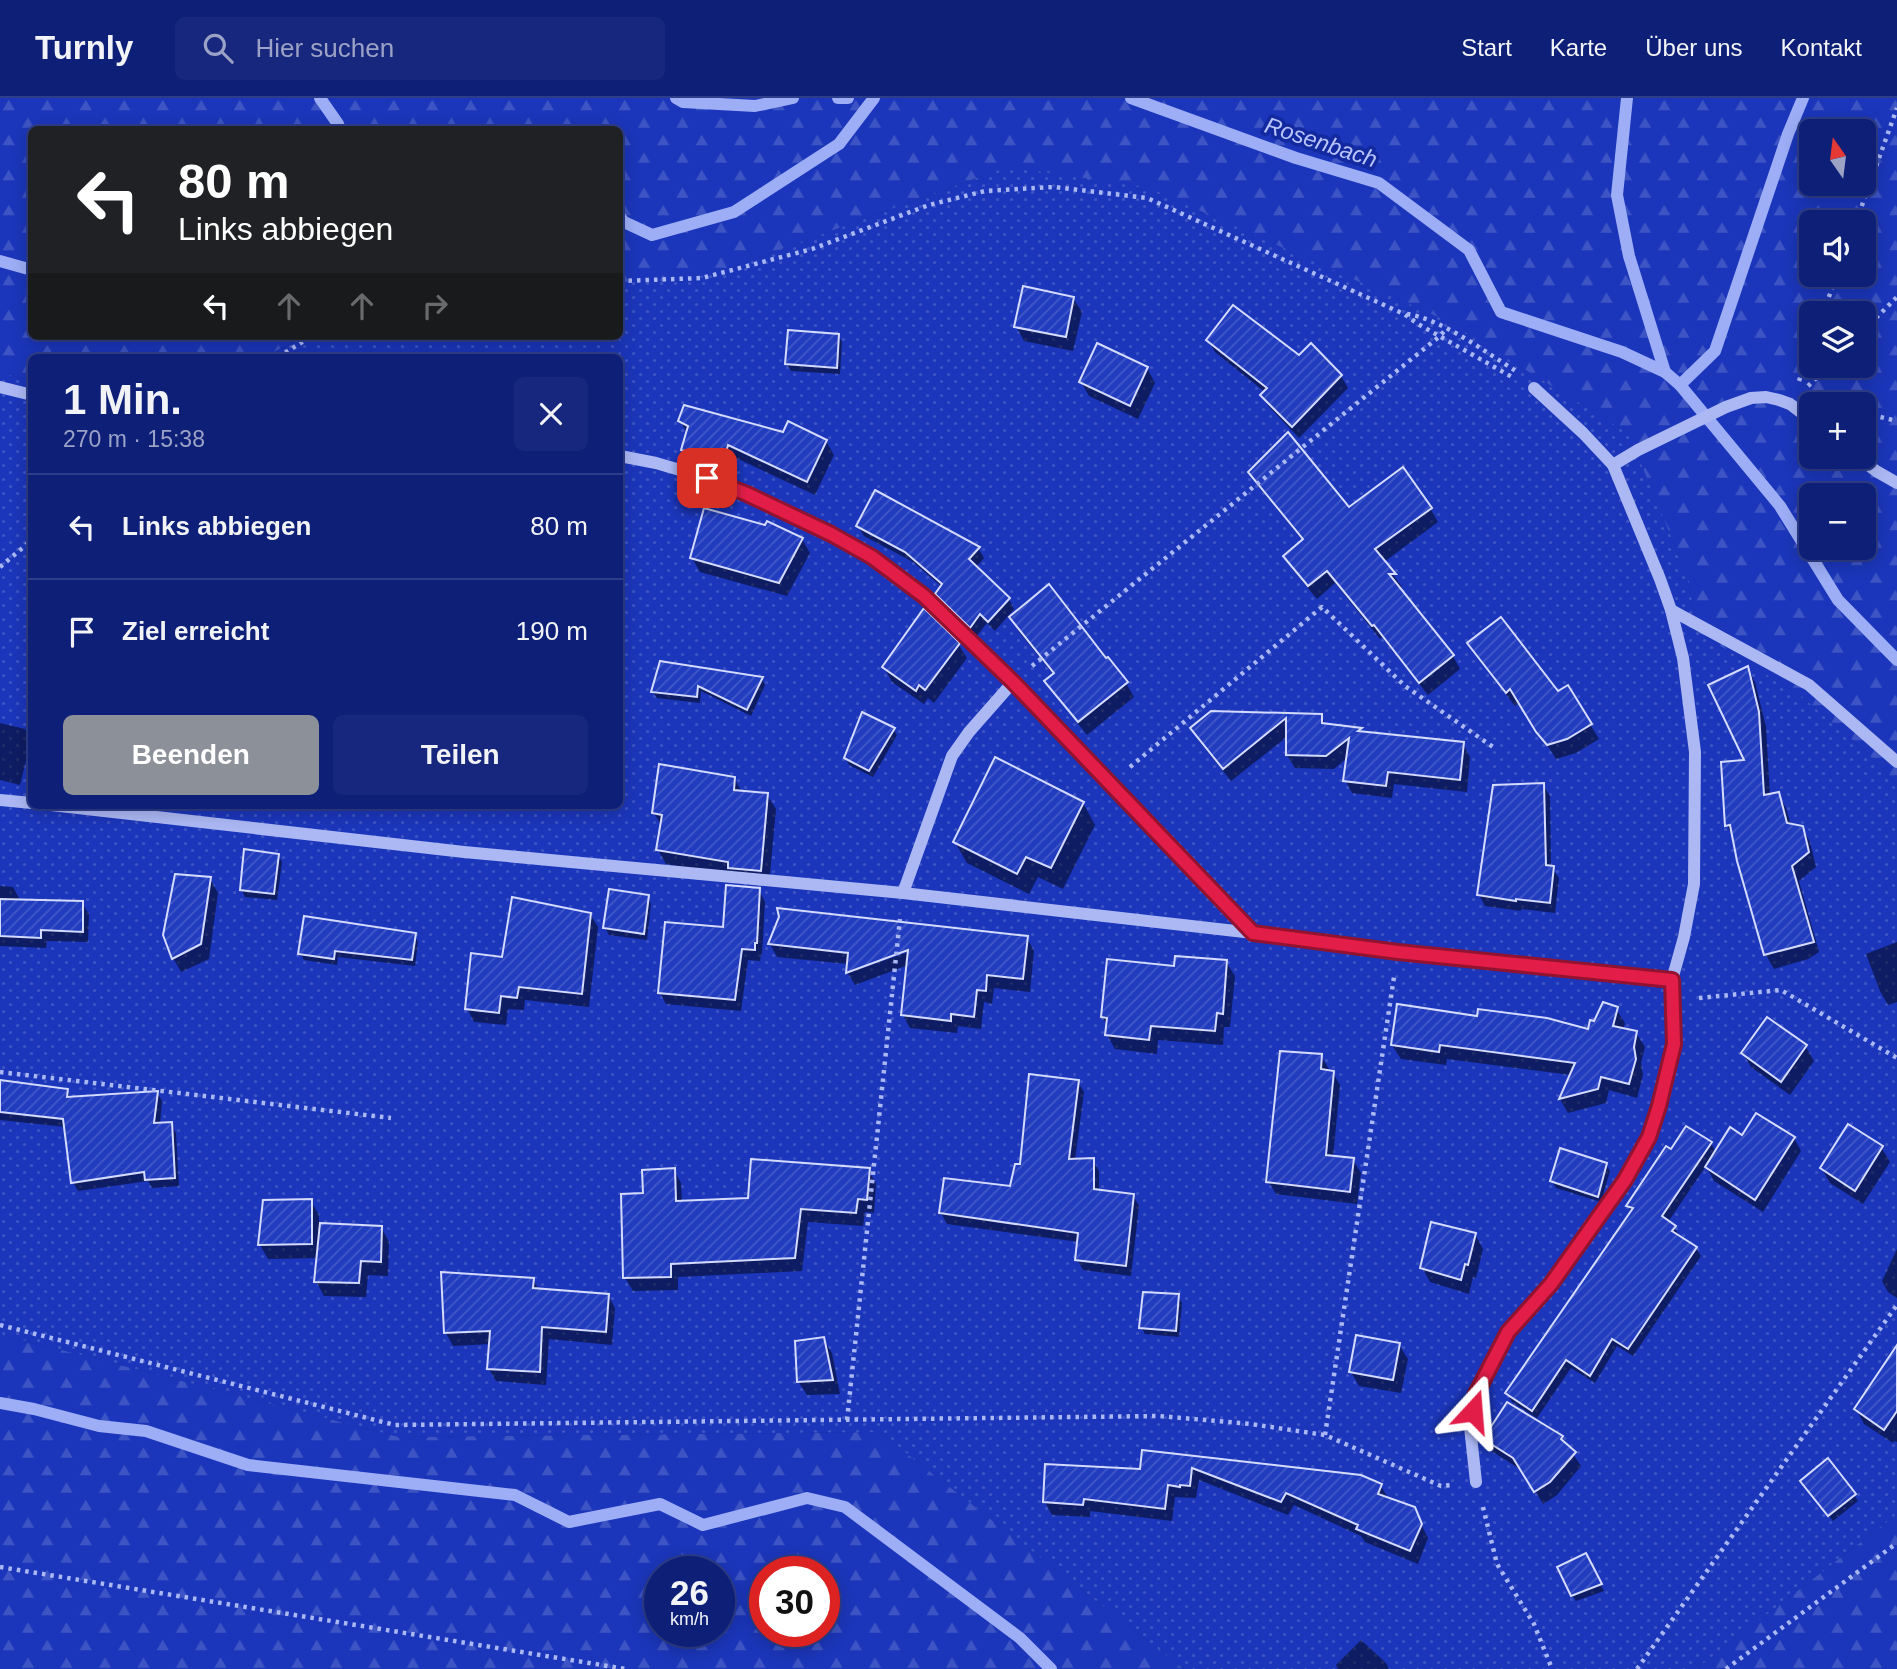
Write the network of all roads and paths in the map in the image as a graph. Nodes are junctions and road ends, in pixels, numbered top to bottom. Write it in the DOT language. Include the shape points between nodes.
graph roads {
  1 [pos="1897,108"];
  2 [pos="1860,210"];
  3 [pos="623,281"];
  4 [pos="1897,297"];
  5 [pos="1404,314"];
  6 [pos="1876,318"];
  7 [pos="1446,329"];
  8 [pos="1440,336"];
  9 [pos="306,340"];
  10 [pos="283,354"];
  11 [pos="1525,376"];
  12 [pos="1799,378"];
  13 [pos="0,387"];
  14 [pos="1534,388"];
  15 [pos="28,394"];
  16 [pos="1790,404"];
  17 [pos="1799,411"];
  18 [pos="1876,416"];
  19 [pos="1897,421"];
  20 [pos="623,457"];
  21 [pos="1613,465"];
  22 [pos="1873,469"];
  23 [pos="1897,483"];
  24 [pos="28,543"];
  25 [pos="0,567"];
  26 [pos="1671,610"];
  27 [pos="1013,682"];
  28 [pos="1493,747"];
  29 [pos="1897,762"];
  30 [pos="1111,783"];
  31 [pos="0,800"];
  32 [pos="28,803"];
  33 [pos="86,809"];
  34 [pos="903,893"];
  35 [pos="1253,933"];
  36 [pos="1398,952"];
  37 [pos="1672,980"];
  38 [pos="1897,1058"];
  39 [pos="0,1072"];
  40 [pos="391,1118"];
  41 [pos="1897,1305"];
  42 [pos="0,1325"];
  43 [pos="847,1420"];
  44 [pos="1325,1435"];
  45 [pos="1476,1482"];
  46 [pos="1897,1542"];
  47 [pos="0,1567"];
  48 [pos="626,1669"];
  49 [pos="1552,1669"];
  50 [pos="1637,1669"];
  51 [pos="1726,1669"];
  1 -- 2 [label="path"];
  3 -- 5 [label="path" via="702,278 812,249 929,205 985,191 1054,187 1147,198"];
  4 -- 6 [label="path"];
  5 -- 7 [label="path" via="1422,316"];
  5 -- 8 [label="path"];
  7 -- 8 [label="path"];
  7 -- 11 [label="path"];
  8 -- 14 [label="path"];
  8 -- 27 [label="path"];
  9 -- 10 [label="path"];
  12 -- 16 [label="path"];
  13 -- 15 [label="street"];
  14 -- 21 [label="street"];
  16 -- 17 [label="street"];
  16 -- 21 [label="street" via="1766,397 1739,401"];
  18 -- 19 [label="path"];
  20 -- 27 [label="street" via="737,489 872,557 924,596"];
  21 -- 26 [label="street"];
  22 -- 23 [label="street"];
  24 -- 25 [label="path"];
  26 -- 29 [label="street" via="1809,685"];
  26 -- 37 [label="street" via="1683,658 1695,752 1694,884"];
  27 -- 30 [label="street"];
  27 -- 34 [label="street" via="952,756"];
  28 -- 30 [label="path" via="1405,686 1322,607"];
  30 -- 35 [label="street"];
  31 -- 32 [label="street"];
  33 -- 34 [label="street" via="464,852"];
  34 -- 35 [label="street"];
  34 -- 43 [label="path"];
  35 -- 36 [label="street"];
  36 -- 37 [label="street"];
  36 -- 44 [label="path"];
  37 -- 38 [label="path" via="1695,998 1781,990"];
  37 -- 45 [label="street" via="1674,1044 1649,1137 1625,1180 1551,1284 1508,1332 1489,1367 1476,1394 1470,1427"];
  39 -- 40 [label="path"];
  41 -- 50 [label="path"];
  42 -- 43 [label="path" via="395,1425"];
  43 -- 44 [label="path" via="1159,1416"];
  44 -- 45 [label="path" via="1441,1486"];
  45 -- 49 [label="path" via="1497,1564 1534,1623"];
  46 -- 51 [label="path"];
  47 -- 48 [label="path"];
}
